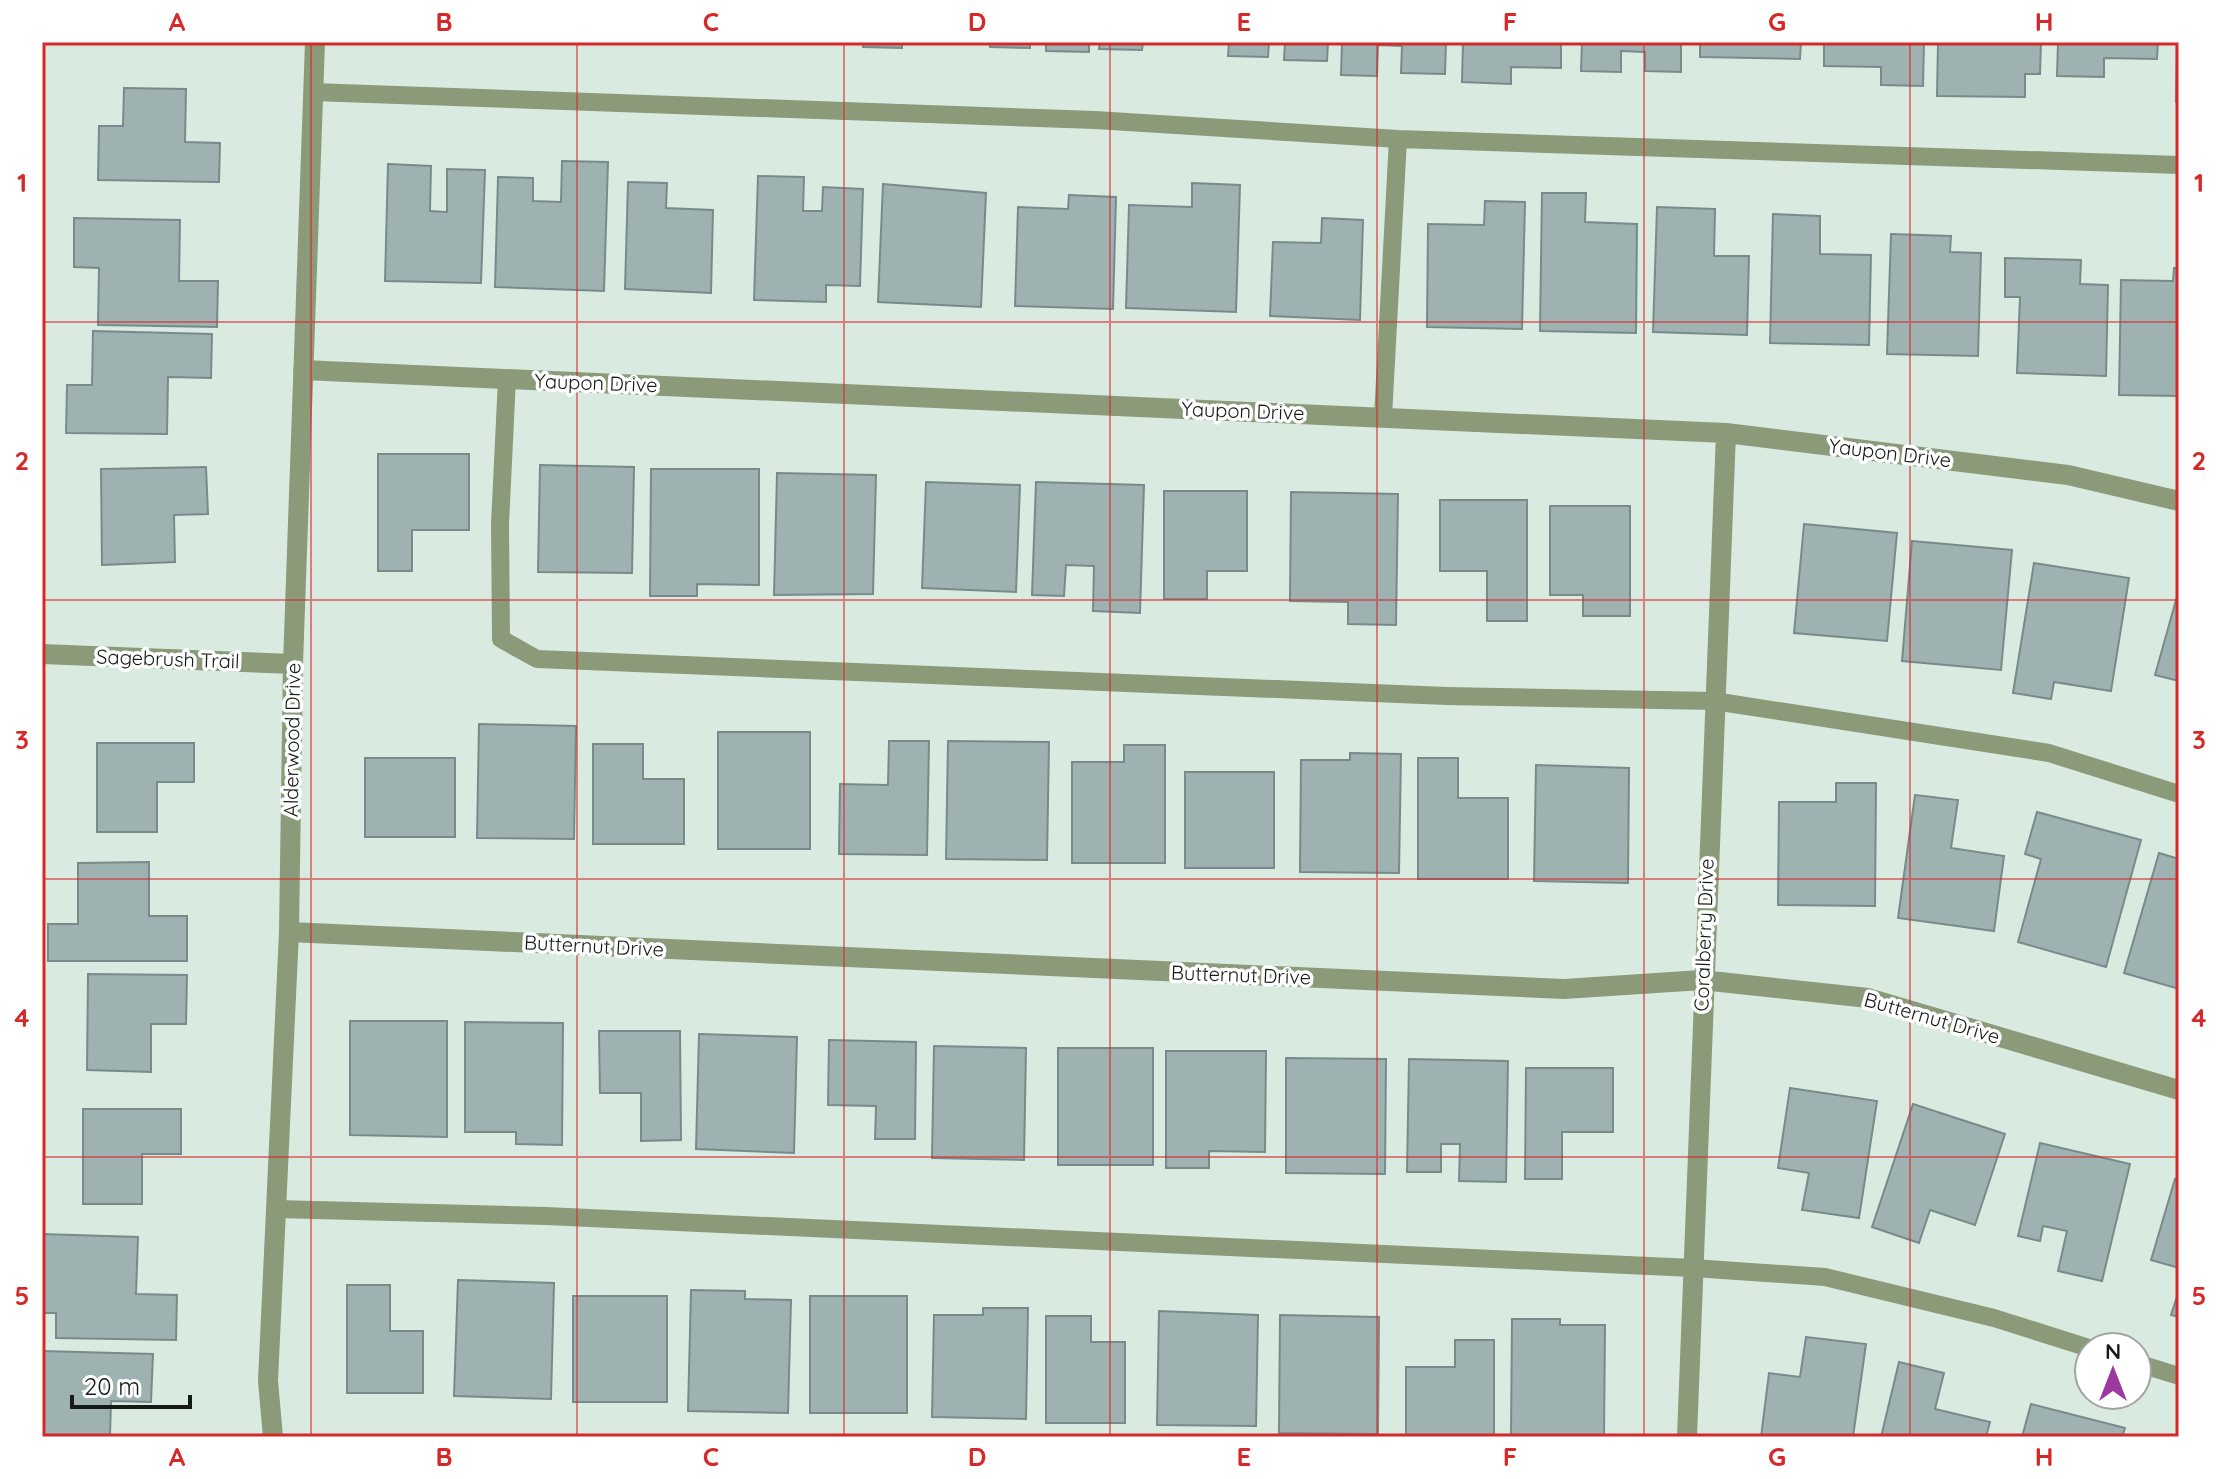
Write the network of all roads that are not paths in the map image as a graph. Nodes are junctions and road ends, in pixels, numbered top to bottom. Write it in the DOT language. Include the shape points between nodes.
graph roads {
  1 [pos="315,42"];
  2 [pos="313,92"];
  3 [pos="1398,139"];
  4 [pos="2179,165"];
  5 [pos="303,370"];
  6 [pos="507,379"];
  7 [pos="1383,417"];
  8 [pos="1726,433"];
  9 [pos="2179,501"];
  10 [pos="42,654"];
  11 [pos="293,664"];
  12 [pos="1714,701"];
  13 [pos="2179,794"];
  14 [pos="289,932"];
  15 [pos="1702,980"];
  16 [pos="2179,1090"];
  17 [pos="276,1209"];
  18 [pos="1693,1268"];
  19 [pos="2073,1343"];
  20 [pos="2153,1368"];
  21 [pos="2179,1376"];
  22 [pos="273,1437"];
  23 [pos="1687,1437"];
  1 -- 2 [label="street, Alderwood Drive"];
  2 -- 3 [label="lane" via="1095,120"];
  2 -- 5 [label="street, Alderwood Drive"];
  3 -- 4 [label="lane"];
  3 -- 7 [label="lane"];
  5 -- 6 [label="street, Yaupon Drive"];
  5 -- 11 [label="street, Alderwood Drive"];
  6 -- 7 [label="street, Yaupon Drive"];
  6 -- 12 [label="lane" via="501,639 537,659 1447,696"];
  7 -- 8 [label="street, Yaupon Drive"];
  8 -- 9 [label="street, Yaupon Drive" via="2068,475"];
  8 -- 12 [label="street, Coralberry Drive"];
  10 -- 11 [label="street, Sagebrush Trail"];
  11 -- 14 [label="street, Alderwood Drive"];
  12 -- 13 [label="lane" via="2049,753"];
  12 -- 15 [label="street, Coralberry Drive"];
  14 -- 15 [label="street, Butternut Drive" via="1564,989"];
  14 -- 17 [label="street, Alderwood Drive"];
  15 -- 16 [label="street, Butternut Drive" via="1868,998"];
  15 -- 18 [label="street, Coralberry Drive"];
  17 -- 18 [label="lane" via="546,1216"];
  17 -- 22 [label="street, Alderwood Drive" via="268,1381"];
  18 -- 19 [label="lane" via="1825,1277"];
  18 -- 23 [label="street, Coralberry Drive"];
  20 -- 21 [label="lane"];
}
